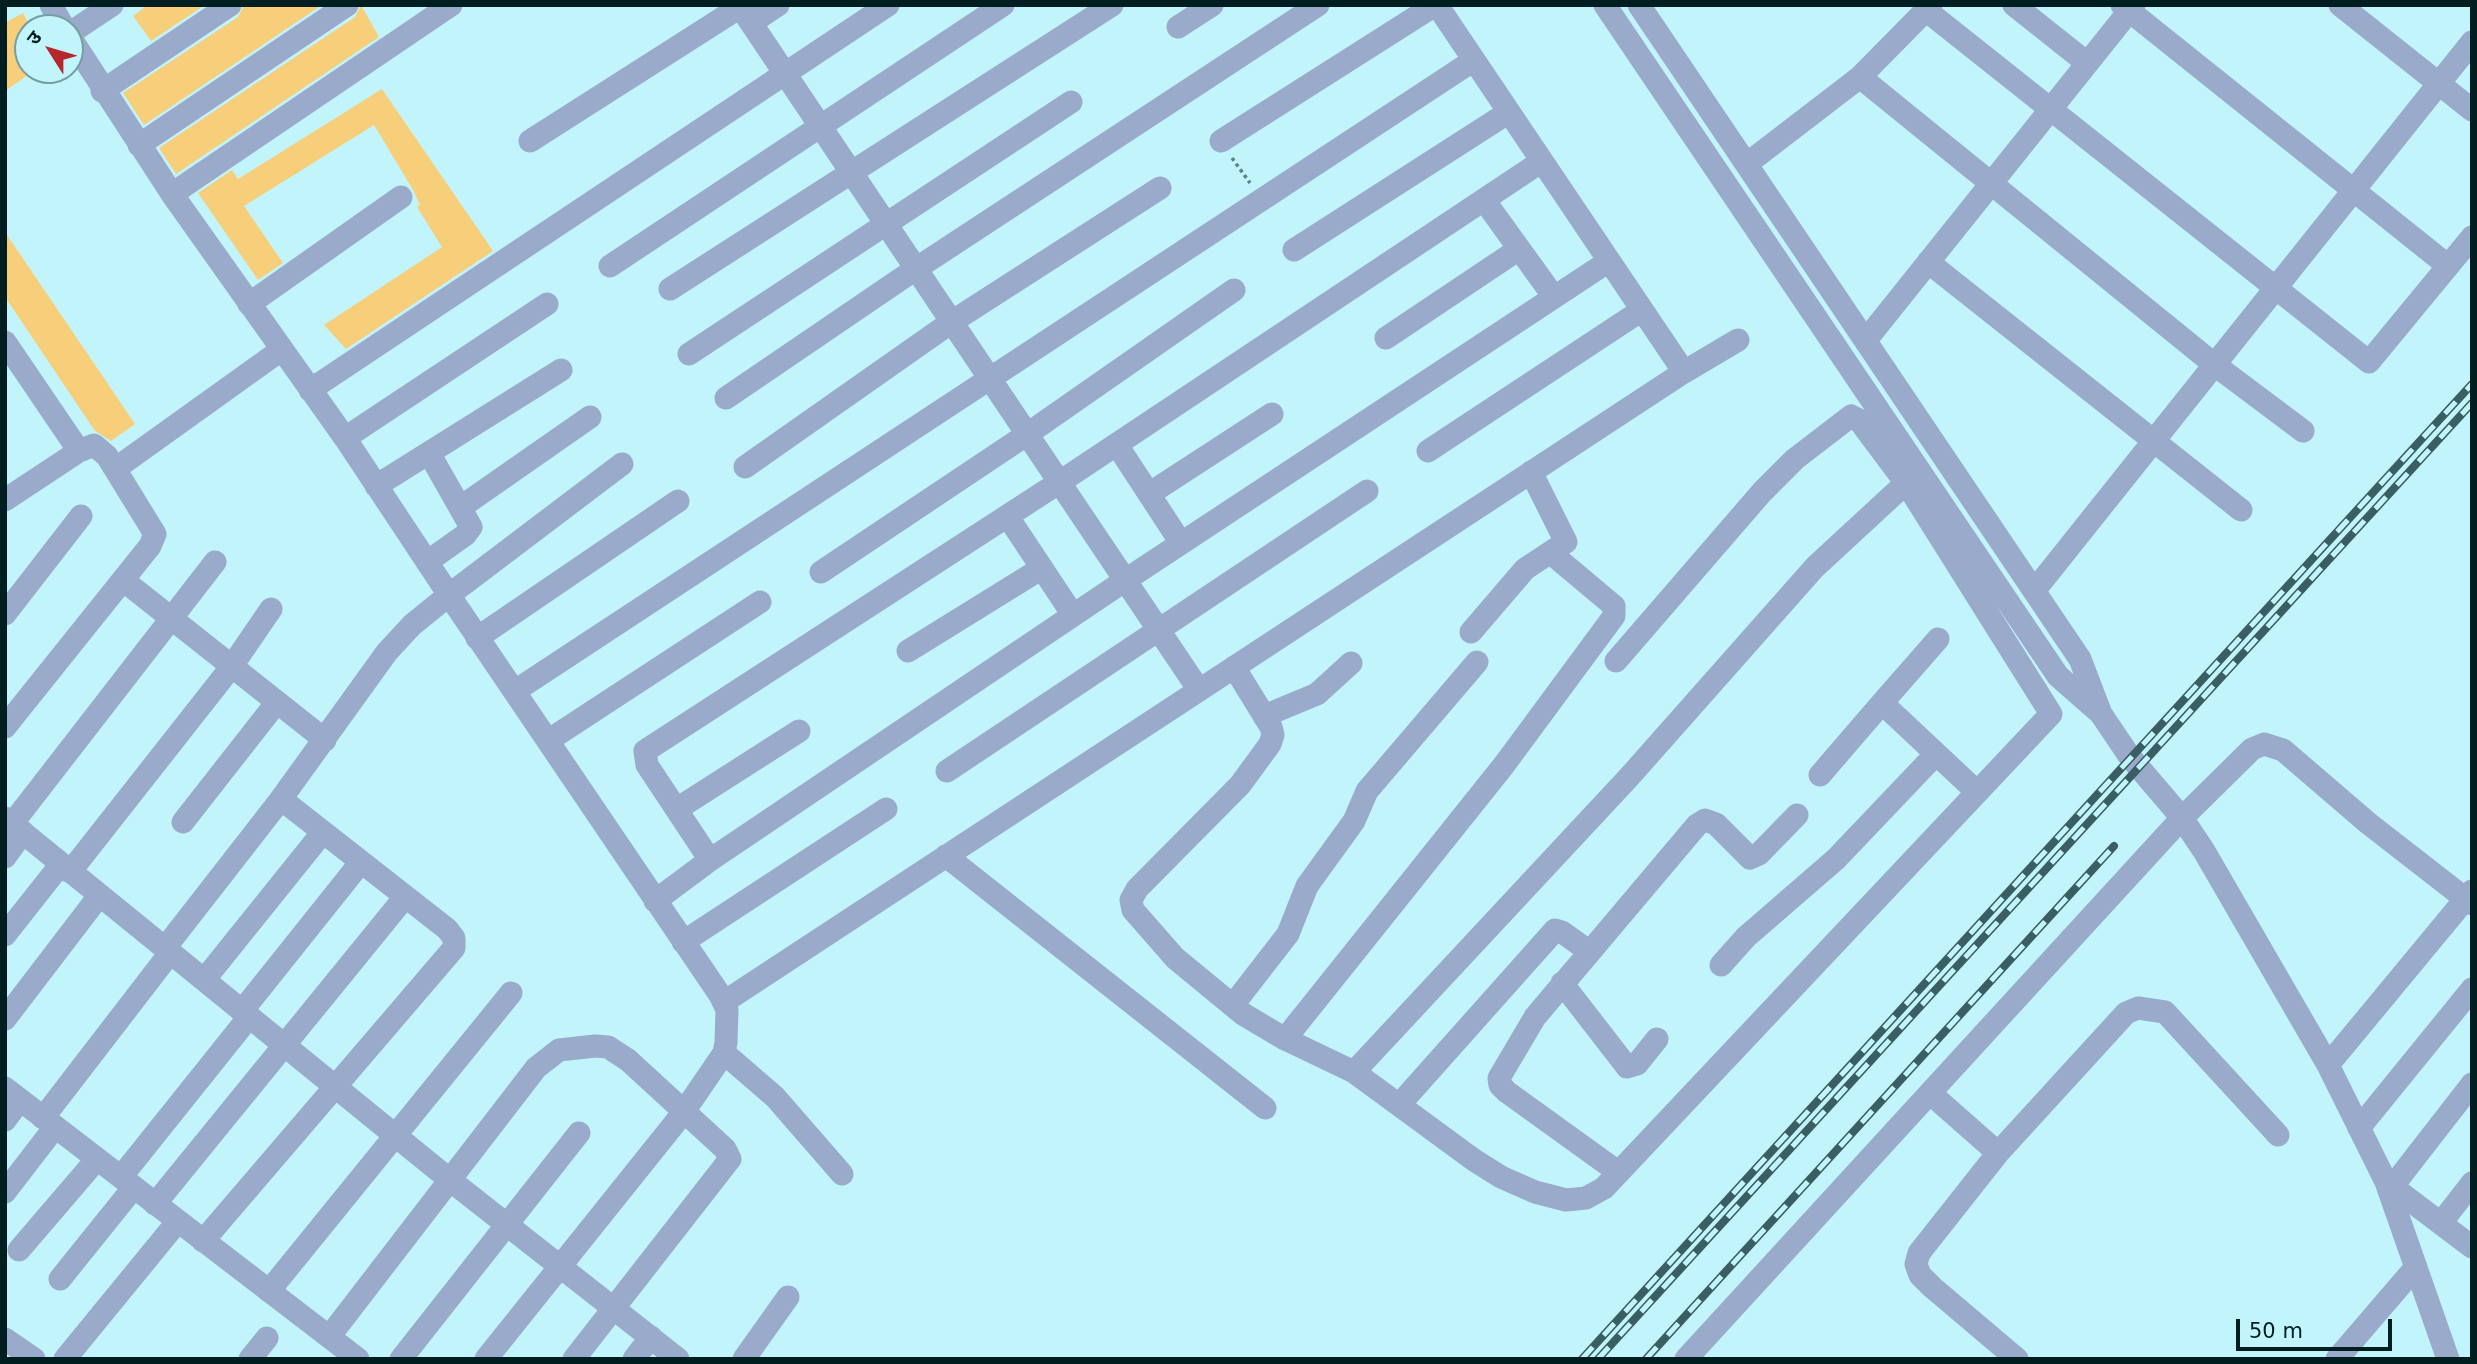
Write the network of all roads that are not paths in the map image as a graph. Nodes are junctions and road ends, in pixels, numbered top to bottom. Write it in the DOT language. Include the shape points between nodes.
graph roads {
  1 [pos="112,5"];
  2 [pos="230,5"];
  3 [pos="347,5"];
  4 [pos="451,5"];
  5 [pos="778,5"];
  6 [pos="888,5"];
  7 [pos="1003,5"];
  8 [pos="1112,5"];
  9 [pos="1212,5"];
  10 [pos="1318,5"];
  11 [pos="1436,5"];
  12 [pos="1605,5"];
  13 [pos="1639,5"];
  14 [pos="2014,5"];
  15 [pos="2340,5"];
  16 [pos="2128,7"];
  17 [pos="1929,8"];
  18 [pos="743,12"];
  19 [pos="84,25"];
  20 [pos="1178,27"];
  21 [pos="2472,42"];
  22 [pos="84,60"];
  23 [pos="1474,60"];
  24 [pos="2087,63"];
  25 [pos="785,74"];
  26 [pos="1860,77"];
  27 [pos="2439,83"];
  28 [pos="102,91"];
  29 [pos="1071,102"];
  30 [pos="2051,108"];
  31 [pos="2472,110"];
  32 [pos="1509,112"];
  33 [pos="820,127"];
  34 [pos="530,141"];
  35 [pos="1221,141"];
  36 [pos="139,145"];
  37 [pos="1542,161"];
  38 [pos="1748,163"];
  39 [pos="850,174"];
  40 [pos="1991,184"];
  41 [pos="1160,188"];
  42 [pos="2353,191"];
  43 [pos="172,194"];
  44 [pos="401,197"];
  45 [pos="1484,200"];
  46 [pos="885,226"];
  47 [pos="2472,237"];
  48 [pos="1519,249"];
  49 [pos="1294,250"];
  50 [pos="1609,261"];
  51 [pos="1928,262"];
  52 [pos="2447,265"];
  53 [pos="611,267"];
  54 [pos="914,270"];
  55 [pos="2276,288"];
  56 [pos="670,289"];
  57 [pos="1234,290"];
  58 [pos="1554,297"];
  59 [pos="249,304"];
  60 [pos="547,304"];
  61 [pos="1642,310"];
  62 [pos="950,323"];
  63 [pos="1386,338"];
  64 [pos="1738,340"];
  65 [pos="1866,340"];
  66 [pos="5,342"];
  67 [pos="281,349"];
  68 [pos="690,354"];
  69 [pos="2215,365"];
  70 [pos="561,370"];
  71 [pos="1684,372"];
  72 [pos="988,379"];
  73 [pos="310,390"];
  74 [pos="726,398"];
  75 [pos="1272,414"];
  76 [pos="590,417"];
  77 [pos="2303,431"];
  78 [pos="1026,435"];
  79 [pos="345,438"];
  80 [pos="2154,441"];
  81 [pos="1117,444"];
  82 [pos="79,451"];
  83 [pos="1428,451"];
  84 [pos="429,453"];
  85 [pos="622,464"];
  86 [pos="745,467"];
  87 [pos="115,469"];
  88 [pos="1531,472"];
  89 [pos="1906,482"];
  90 [pos="1059,483"];
  91 [pos="376,486"];
  92 [pos="1367,491"];
  93 [pos="1149,494"];
  94 [pos="5,500"];
  95 [pos="678,501"];
  96 [pos="461,508"];
  97 [pos="2241,510"];
  98 [pos="81,516"];
  99 [pos="1008,517"];
  100 [pos="1181,544"];
  101 [pos="1552,554"];
  102 [pos="215,562"];
  103 [pos="427,562"];
  104 [pos="1042,568"];
  105 [pos="821,572"];
  106 [pos="122,580"];
  107 [pos="1124,581"];
  108 [pos="2034,591"];
  109 [pos="449,594"];
  110 [pos="760,602"];
  111 [pos="271,609"];
  112 [pos="5,614"];
  113 [pos="1073,615"];
  114 [pos="173,619"];
  115 [pos="1157,629"];
  116 [pos="1471,632"];
  117 [pos="477,638"];
  118 [pos="1938,639"];
  119 [pos="908,651"];
  120 [pos="1616,661"];
  121 [pos="1477,662"];
  122 [pos="1351,663"];
  123 [pos="232,666"];
  124 [pos="1234,667"];
  125 [pos="1199,690"];
  126 [pos="515,691"];
  127 [pos="277,702"];
  128 [pos="1882,703"];
  129 [pos="2101,714"];
  130 [pos="1264,716"];
  131 [pos="5,727"];
  132 [pos="799,731"];
  133 [pos="325,740"];
  134 [pos="549,740"];
  135 [pos="1936,754"];
  136 [pos="947,771"];
  137 [pos="1820,775"];
  138 [pos="1977,792"];
  139 [pos="281,799"];
  140 [pos="677,808"];
  141 [pos="886,809"];
  142 [pos="1797,815"];
  143 [pos="2182,818"];
  144 [pos="183,822"];
  145 [pos="14,824"];
  146 [pos="323,832"];
  147 [pos="946,856"];
  148 [pos="5,857"];
  149 [pos="710,860"];
  150 [pos="361,862"];
  151 [pos="66,868"];
  152 [pos="99,896"];
  153 [pos="405,897"];
  154 [pos="2469,898"];
  155 [pos="655,901"];
  156 [pos="5,935"];
  157 [pos="683,942"];
  158 [pos="167,951"];
  159 [pos="1590,952"];
  160 [pos="1721,965"];
  161 [pos="204,980"];
  162 [pos="1562,983"];
  163 [pos="2472,989"];
  164 [pos="512,993"];
  165 [pos="724,1002"];
  166 [pos="1233,1005"];
  167 [pos="246,1014"];
  168 [pos="5,1019"];
  169 [pos="1285,1039"];
  170 [pos="1657,1040"];
  171 [pos="285,1046"];
  172 [pos="724,1054"];
  173 [pos="2328,1065"];
  174 [pos="1354,1072"];
  175 [pos="2472,1084"];
  176 [pos="335,1086"];
  177 [pos="13,1094"];
  178 [pos="1931,1094"];
  179 [pos="1399,1105"];
  180 [pos="1265,1108"];
  181 [pos="683,1113"];
  182 [pos="5,1120"];
  183 [pos="49,1122"];
  184 [pos="2359,1128"];
  185 [pos="579,1133"];
  186 [pos="394,1134"];
  187 [pos="2278,1135"];
  188 [pos="1998,1153"];
  189 [pos="97,1159"];
  190 [pos="1618,1172"];
  191 [pos="842,1174"];
  192 [pos="450,1180"];
  193 [pos="127,1182"];
  194 [pos="2472,1183"];
  195 [pos="2389,1185"];
  196 [pos="5,1192"];
  197 [pos="155,1204"];
  198 [pos="178,1221"];
  199 [pos="506,1223"];
  200 [pos="2441,1223"];
  201 [pos="203,1241"];
  202 [pos="2472,1247"];
  203 [pos="19,1250"];
  204 [pos="559,1265"];
  205 [pos="2416,1267"];
  206 [pos="60,1279"];
  207 [pos="269,1291"];
  208 [pos="788,1297"];
  209 [pos="614,1309"];
  210 [pos="329,1337"];
  211 [pos="651,1337"];
  212 [pos="267,1338"];
  213 [pos="5,1339"];
  214 [pos="34,1359"];
  215 [pos="65,1359"];
  216 [pos="250,1359"];
  217 [pos="358,1359"];
  218 [pos="401,1359"];
  219 [pos="486,1359"];
  220 [pos="573,1359"];
  221 [pos="634,1359"];
  222 [pos="678,1359"];
  223 [pos="744,1359"];
  224 [pos="1686,1359"];
  225 [pos="2017,1359"];
  226 [pos="2337,1359"];
  227 [pos="2448,1359"];
  1 -- 19 [label="street"];
  2 -- 28 [label="street"];
  3 -- 36 [label="street"];
  4 -- 43 [label="street"];
  5 -- 18 [label="street"];
  6 -- 25 [label="street"];
  7 -- 33 [label="street"];
  8 -- 39 [label="street"];
  9 -- 20 [label="street"];
  10 -- 54 [label="street"];
  11 -- 23 [label="street"];
  11 -- 35 [label="street"];
  12 -- 129 [label="street" via="2058,676"];
  13 -- 38 [label="street"];
  14 -- 24 [label="street"];
  15 -- 27 [label="street"];
  16 -- 24 [label="street"];
  16 -- 42 [label="street"];
  17 -- 26 [label="street"];
  17 -- 30 [label="street"];
  18 -- 25 [label="street"];
  18 -- 34 [label="street"];
  21 -- 27 [label="street"];
  22 -- 28 [label="street"];
  23 -- 32 [label="street"];
  23 -- 72 [label="street"];
  24 -- 30 [label="street"];
  25 -- 33 [label="street"];
  25 -- 73 [label="street"];
  26 -- 38 [label="street"];
  26 -- 40 [label="street"];
  27 -- 31 [label="street"];
  27 -- 42 [label="street"];
  28 -- 36 [label="street"];
  29 -- 46 [label="street"];
  30 -- 40 [label="street"];
  30 -- 55 [label="street"];
  32 -- 37 [label="street"];
  32 -- 49 [label="street"];
  33 -- 39 [label="street"];
  33 -- 53 [label="street"];
  36 -- 43 [label="street"];
  37 -- 45 [label="street"];
  37 -- 50 [label="street"];
  38 -- 65 [label="street"];
  39 -- 46 [label="street"];
  39 -- 56 [label="street"];
  40 -- 51 [label="street"];
  40 -- 69 [label="street"];
  41 -- 62 [label="street"];
  42 -- 52 [label="street"];
  42 -- 55 [label="street"];
  43 -- 59 [label="street"];
  44 -- 59 [label="street"];
  45 -- 48 [label="street"];
  45 -- 81 [label="street"];
  46 -- 54 [label="street"];
  46 -- 68 [label="street"];
  47 -- 52 [label="street"];
  48 -- 58 [label="street"];
  48 -- 63 [label="street"];
  50 -- 58 [label="street"];
  50 -- 61 [label="street"];
  51 -- 65 [label="street"];
  51 -- 80 [label="street"];
  52 -- 55 [label="street" via="2369,362"];
  54 -- 62 [label="street"];
  54 -- 74 [label="street"];
  55 -- 69 [label="street"];
  57 -- 78 [label="street"];
  58 -- 100 [label="street"];
  59 -- 67 [label="street"];
  60 -- 79 [label="street"];
  61 -- 71 [label="street"];
  61 -- 83 [label="street"];
  62 -- 72 [label="street"];
  62 -- 86 [label="street"];
  64 -- 71 [label="street"];
  65 -- 108 [label="street"];
  66 -- 82 [label="street"];
  67 -- 73 [label="street"];
  67 -- 87 [label="street"];
  69 -- 77 [label="street"];
  69 -- 80 [label="street"];
  70 -- 84 [label="street"];
  71 -- 88 [label="street"];
  72 -- 78 [label="street"];
  72 -- 126 [label="street"];
  73 -- 79 [label="street"];
  75 -- 93 [label="street"];
  76 -- 96 [label="street"];
  78 -- 90 [label="street"];
  78 -- 105 [label="street"];
  79 -- 91 [label="street"];
  80 -- 97 [label="street"];
  80 -- 108 [label="street"];
  81 -- 90 [label="street"];
  81 -- 93 [label="street"];
  82 -- 87 [label="street" via="94,444"];
  82 -- 94 [label="street"];
  84 -- 91 [label="street"];
  84 -- 96 [label="street"];
  85 -- 109 [label="street"];
  87 -- 106 [label="street" via="155,534"];
  88 -- 101 [label="street" via="1566,536 1566,542"];
  88 -- 124 [label="street"];
  89 -- 120 [label="street" via="1859,420 1845,418 1762,492"];
  89 -- 138 [label="street" via="2051,714"];
  89 -- 174 [label="street" via="1815,566 1630,776"];
  90 -- 99 [label="street"];
  90 -- 107 [label="street"];
  91 -- 103 [label="street"];
  92 -- 115 [label="street"];
  93 -- 100 [label="street"];
  95 -- 117 [label="street"];
  96 -- 103 [label="street" via="471,524 469,531"];
  98 -- 112 [label="street"];
  99 -- 104 [label="street"];
  99 -- 140 [label="street" via="645,751 647,765"];
  100 -- 107 [label="street"];
  101 -- 116 [label="street" via="1525,569"];
  101 -- 169 [label="street" via="1614,606 1614,616 1504,765"];
  102 -- 114 [label="street"];
  103 -- 109 [label="street"];
  104 -- 113 [label="street"];
  104 -- 119 [label="street"];
  106 -- 114 [label="street"];
  106 -- 131 [label="street"];
  107 -- 113 [label="street"];
  107 -- 115 [label="street"];
  108 -- 129 [label="street" via="2080,659"];
  109 -- 117 [label="street"];
  109 -- 133 [label="street" via="387,652"];
  110 -- 134 [label="street"];
  111 -- 123 [label="street"];
  113 -- 149 [label="street"];
  114 -- 123 [label="street"];
  114 -- 145 [label="street"];
  115 -- 125 [label="street"];
  115 -- 136 [label="street"];
  117 -- 126 [label="street"];
  118 -- 128 [label="street"];
  121 -- 166 [label="street" via="1367,791 1354,821 1307,886 1288,934"];
  122 -- 130 [label="street" via="1317,694"];
  123 -- 127 [label="street"];
  123 -- 151 [label="street"];
  124 -- 125 [label="street"];
  124 -- 130 [label="street"];
  125 -- 147 [label="street"];
  126 -- 134 [label="street"];
  127 -- 133 [label="street"];
  127 -- 144 [label="street"];
  128 -- 135 [label="street"];
  128 -- 137 [label="street"];
  129 -- 143 [label="street" via="2130,757"];
  130 -- 166 [label="street" via="1273,735 1263,756 1131,900 1132,910 1175,958"];
  132 -- 140 [label="street"];
  133 -- 139 [label="street"];
  134 -- 155 [label="street"];
  135 -- 138 [label="street"];
  135 -- 160 [label="street" via="1836,859 1746,937"];
  138 -- 190 [label="street"];
  139 -- 146 [label="street"];
  139 -- 158 [label="street"];
  140 -- 149 [label="street"];
  141 -- 157 [label="street"];
  142 -- 159 [label="street" via="1750,858 1716,824 1705,820 1697,825"];
  143 -- 154 [label="street" via="2238,760 2264,744 2283,750 2331,793"];
  143 -- 173 [label="street"];
  143 -- 178 [label="street"];
  145 -- 148 [label="street"];
  145 -- 151 [label="street"];
  146 -- 150 [label="street"];
  146 -- 161 [label="street"];
  147 -- 165 [label="street"];
  147 -- 180 [label="street"];
  149 -- 155 [label="street"];
  150 -- 153 [label="street"];
  150 -- 167 [label="street"];
  151 -- 152 [label="street"];
  151 -- 156 [label="street"];
  152 -- 158 [label="street"];
  152 -- 168 [label="street"];
  153 -- 171 [label="street"];
  153 -- 176 [label="street" via="447,929 454,948"];
  154 -- 173 [label="street"];
  155 -- 157 [label="street"];
  157 -- 165 [label="street"];
  158 -- 161 [label="street"];
  158 -- 183 [label="street"];
  159 -- 162 [label="street"];
  159 -- 179 [label="street" via="1555,930"];
  161 -- 167 [label="street"];
  162 -- 170 [label="street" via="1627,1067 1637,1064"];
  162 -- 190 [label="street" via="1528,1027 1499,1078 1500,1085"];
  163 -- 184 [label="street"];
  164 -- 186 [label="street"];
  165 -- 172 [label="street"];
  166 -- 169 [label="street"];
  167 -- 171 [label="street"];
  167 -- 193 [label="street"];
  169 -- 174 [label="street"];
  171 -- 176 [label="street"];
  171 -- 197 [label="street"];
  172 -- 181 [label="street"];
  172 -- 191 [label="street" via="775,1097"];
  173 -- 184 [label="street"];
  174 -- 179 [label="street"];
  175 -- 195 [label="street"];
  176 -- 186 [label="street"];
  176 -- 201 [label="street"];
  177 -- 182 [label="street"];
  177 -- 183 [label="street"];
  178 -- 188 [label="street"];
  178 -- 224 [label="street"];
  179 -- 190 [label="street" via="1474,1160 1535,1192 1566,1200 1586,1198 1604,1188"];
  181 -- 192 [label="street" via="628,1060 608,1048 559,1050 536,1068"];
  181 -- 204 [label="street"];
  181 -- 209 [label="street" via="725,1149 730,1159"];
  183 -- 189 [label="street"];
  183 -- 196 [label="street"];
  184 -- 195 [label="street"];
  185 -- 199 [label="street"];
  186 -- 192 [label="street"];
  186 -- 207 [label="street"];
  187 -- 188 [label="street" via="2165,1012 2138,1008 2126,1013"];
  188 -- 225 [label="street" via="1919,1253 1916,1264 1932,1287"];
  189 -- 193 [label="street"];
  189 -- 203 [label="street"];
  192 -- 199 [label="street"];
  192 -- 210 [label="street"];
  193 -- 197 [label="street"];
  193 -- 206 [label="street"];
  194 -- 200 [label="street"];
  195 -- 200 [label="street"];
  195 -- 205 [label="street"];
  197 -- 198 [label="street"];
  198 -- 201 [label="street"];
  198 -- 215 [label="street"];
  199 -- 204 [label="street"];
  199 -- 218 [label="street"];
  200 -- 202 [label="street"];
  201 -- 207 [label="street"];
  204 -- 209 [label="street"];
  204 -- 219 [label="street"];
  205 -- 226 [label="street"];
  205 -- 227 [label="street"];
  207 -- 210 [label="street"];
  208 -- 223 [label="street"];
  209 -- 211 [label="street"];
  209 -- 220 [label="street"];
  210 -- 217 [label="street"];
  211 -- 221 [label="street"];
  211 -- 222 [label="street"];
  212 -- 216 [label="street"];
  213 -- 214 [label="street"];
}
